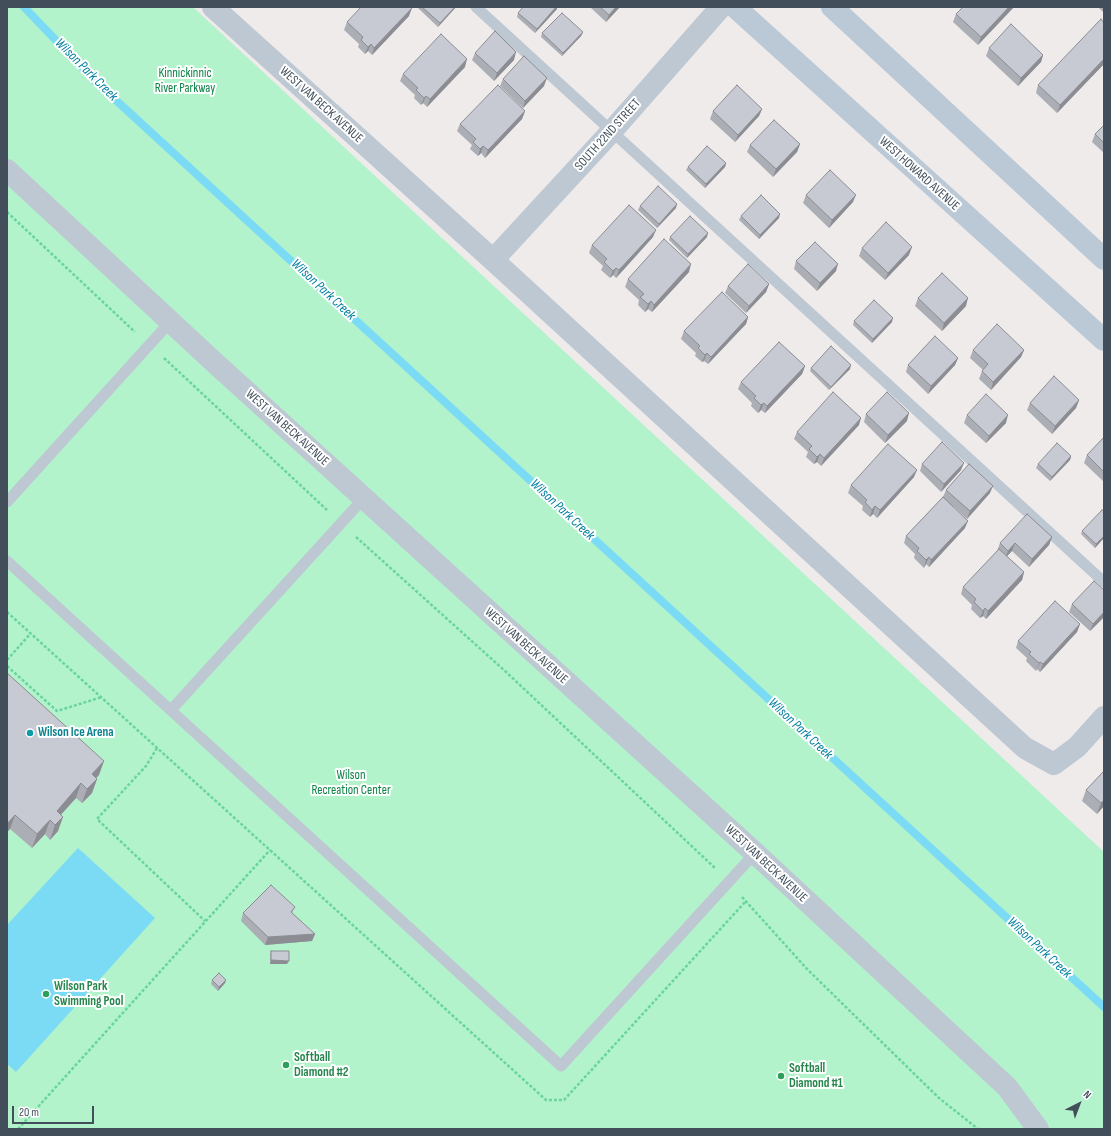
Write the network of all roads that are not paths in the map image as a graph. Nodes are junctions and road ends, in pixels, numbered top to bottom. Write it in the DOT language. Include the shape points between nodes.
graph roads {
  1 [pos="213,7"];
  2 [pos="476,7"];
  3 [pos="721,7"];
  4 [pos="735,7"];
  5 [pos="832,7"];
  6 [pos="612,132"];
  7 [pos="7,170"];
  8 [pos="1104,259"];
  9 [pos="493,260"];
  10 [pos="171,321"];
  11 [pos="1104,340"];
  12 [pos="364,498"];
  13 [pos="7,502"];
  14 [pos="7,561"];
  15 [pos="1104,582"];
  16 [pos="171,710"];
  17 [pos="1104,717"];
  18 [pos="755,853"];
  19 [pos="1038,1129"];
  1 -- 9 [label="street, WEST VAN BECK AVENUE"];
  2 -- 6 [label="lane"];
  3 -- 6 [label="street, SOUTH 22ND STREET"];
  4 -- 11 [label="main road, WEST HOWARD AVENUE"];
  5 -- 8 [label="main road"];
  6 -- 9 [label="street, SOUTH 22ND STREET"];
  6 -- 15 [label="lane"];
  7 -- 10 [label="street, WEST VAN BECK AVENUE"];
  9 -- 17 [label="street, WEST VAN BECK AVENUE" via="1025,748 1054,764 1077,747"];
  10 -- 12 [label="street, WEST VAN BECK AVENUE"];
  10 -- 13 [label="lane"];
  12 -- 16 [label="lane"];
  12 -- 18 [label="street, WEST VAN BECK AVENUE"];
  14 -- 16 [label="lane"];
  16 -- 18 [label="lane" via="561,1066"];
  18 -- 19 [label="street, WEST VAN BECK AVENUE" via="1007,1087"];
}
